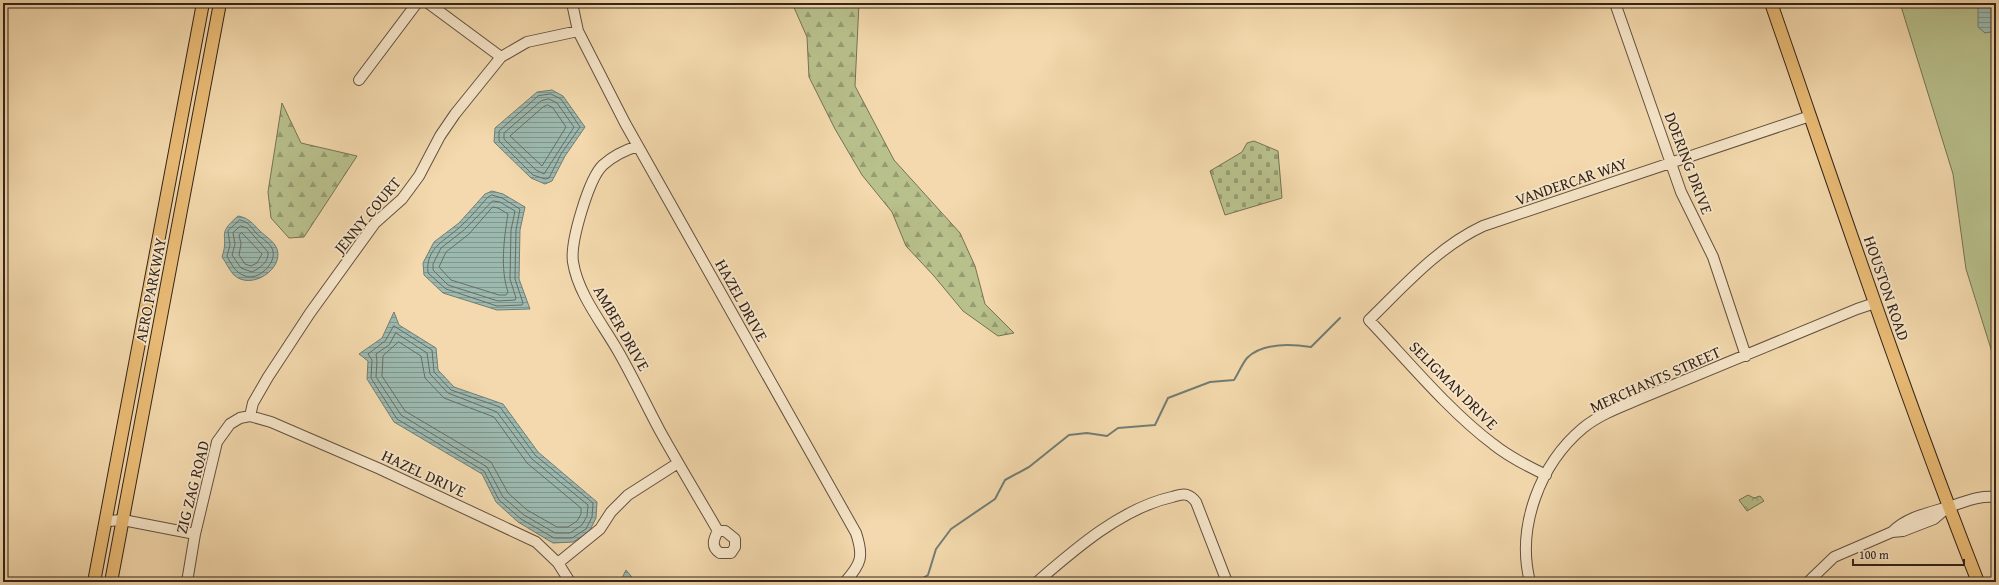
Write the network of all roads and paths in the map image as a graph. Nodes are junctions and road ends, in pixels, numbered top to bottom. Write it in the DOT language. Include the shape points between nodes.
graph roads {
  1 [pos="203,3"];
  2 [pos="220,3"];
  3 [pos="416,3"];
  4 [pos="428,3"];
  5 [pos="572,3"];
  6 [pos="1615,3"];
  7 [pos="1771,3"];
  8 [pos="578,31"];
  9 [pos="501,57"];
  10 [pos="359,80"];
  11 [pos="1810,116"];
  12 [pos="638,146"];
  13 [pos="1671,163"];
  14 [pos="1875,303"];
  15 [pos="1369,320"];
  16 [pos="1746,356"];
  17 [pos="250,416"];
  18 [pos="678,462"];
  19 [pos="1546,475"];
  20 [pos="1996,497"];
  21 [pos="1948,507"];
  22 [pos="123,520"];
  23 [pos="107,521"];
  24 [pos="718,532"];
  25 [pos="195,534"];
  26 [pos="558,563"];
  27 [pos="1044,580"];
  28 [pos="94,582"];
  29 [pos="111,582"];
  30 [pos="187,582"];
  31 [pos="570,582"];
  32 [pos="845,582"];
  33 [pos="1227,582"];
  34 [pos="1530,582"];
  35 [pos="1808,582"];
  36 [pos="1978,582"];
  1 -- 23 [label="main road, AERO PARKWAY"];
  2 -- 22 [label="main road, AERO PARKWAY"];
  3 -- 10 [label="street"];
  4 -- 9 [label="street"];
  5 -- 8 [label="street, HAZEL DRIVE"];
  6 -- 13 [label="street, DOERING DRIVE"];
  7 -- 11 [label="main road, HOUSTON ROAD"];
  8 -- 9 [label="street" via="527,42"];
  8 -- 12 [label="street, HAZEL DRIVE"];
  9 -- 17 [label="street, JENNY COURT" via="455,114 419,176 402,199 375,224 310,313 268,377"];
  11 -- 13 [label="street, VANDERCAR WAY"];
  11 -- 14 [label="main road, HOUSTON ROAD"];
  12 -- 18 [label="street, AMBER DRIVE" via="617,154 603,165 596,176 575,231 572,244 573,261 577,278 586,296 631,373"];
  12 -- 32 [label="street, HAZEL DRIVE" via="856,533 862,549 860,560"];
  13 -- 15 [label="street, VANDERCAR WAY" via="1483,226 1458,238"];
  13 -- 16 [label="street, DOERING DRIVE" via="1686,204 1713,257"];
  14 -- 16 [label="street, MERCHANTS STREET"];
  14 -- 21 [label="main road, HOUSTON ROAD"];
  15 -- 19 [label="street, SELIGMAN DRIVE" via="1468,424 1494,445"];
  16 -- 19 [label="street, MERCHANTS STREET" via="1602,415 1568,443"];
  17 -- 25 [label="street, ZIG ZAG ROAD" via="230,424 217,442"];
  17 -- 26 [label="street, HAZEL DRIVE" via="271,422 490,520 536,542"];
  18 -- 24 [label="street, AMBER DRIVE"];
  18 -- 26 [label="street" via="628,495 611,512 600,529"];
  19 -- 34 [label="street, MERCHANTS STREET" via="1528,522 1526,555"];
  20 -- 21 [label="street" via="1984,496"];
  21 -- 35 [label="street" via="1934,519 1903,531 1892,532 1834,557"];
  21 -- 36 [label="main road, HOUSTON ROAD"];
  22 -- 23 [label="street"];
  22 -- 25 [label="street"];
  22 -- 29 [label="main road, AERO PARKWAY"];
  23 -- 28 [label="main road, AERO PARKWAY"];
  25 -- 30 [label="street, ZIG ZAG ROAD"];
  26 -- 31 [label="street, HAZEL DRIVE"];
  27 -- 33 [label="street" via="1082,543 1109,526 1140,508 1162,499 1185,494 1196,502"];
}
